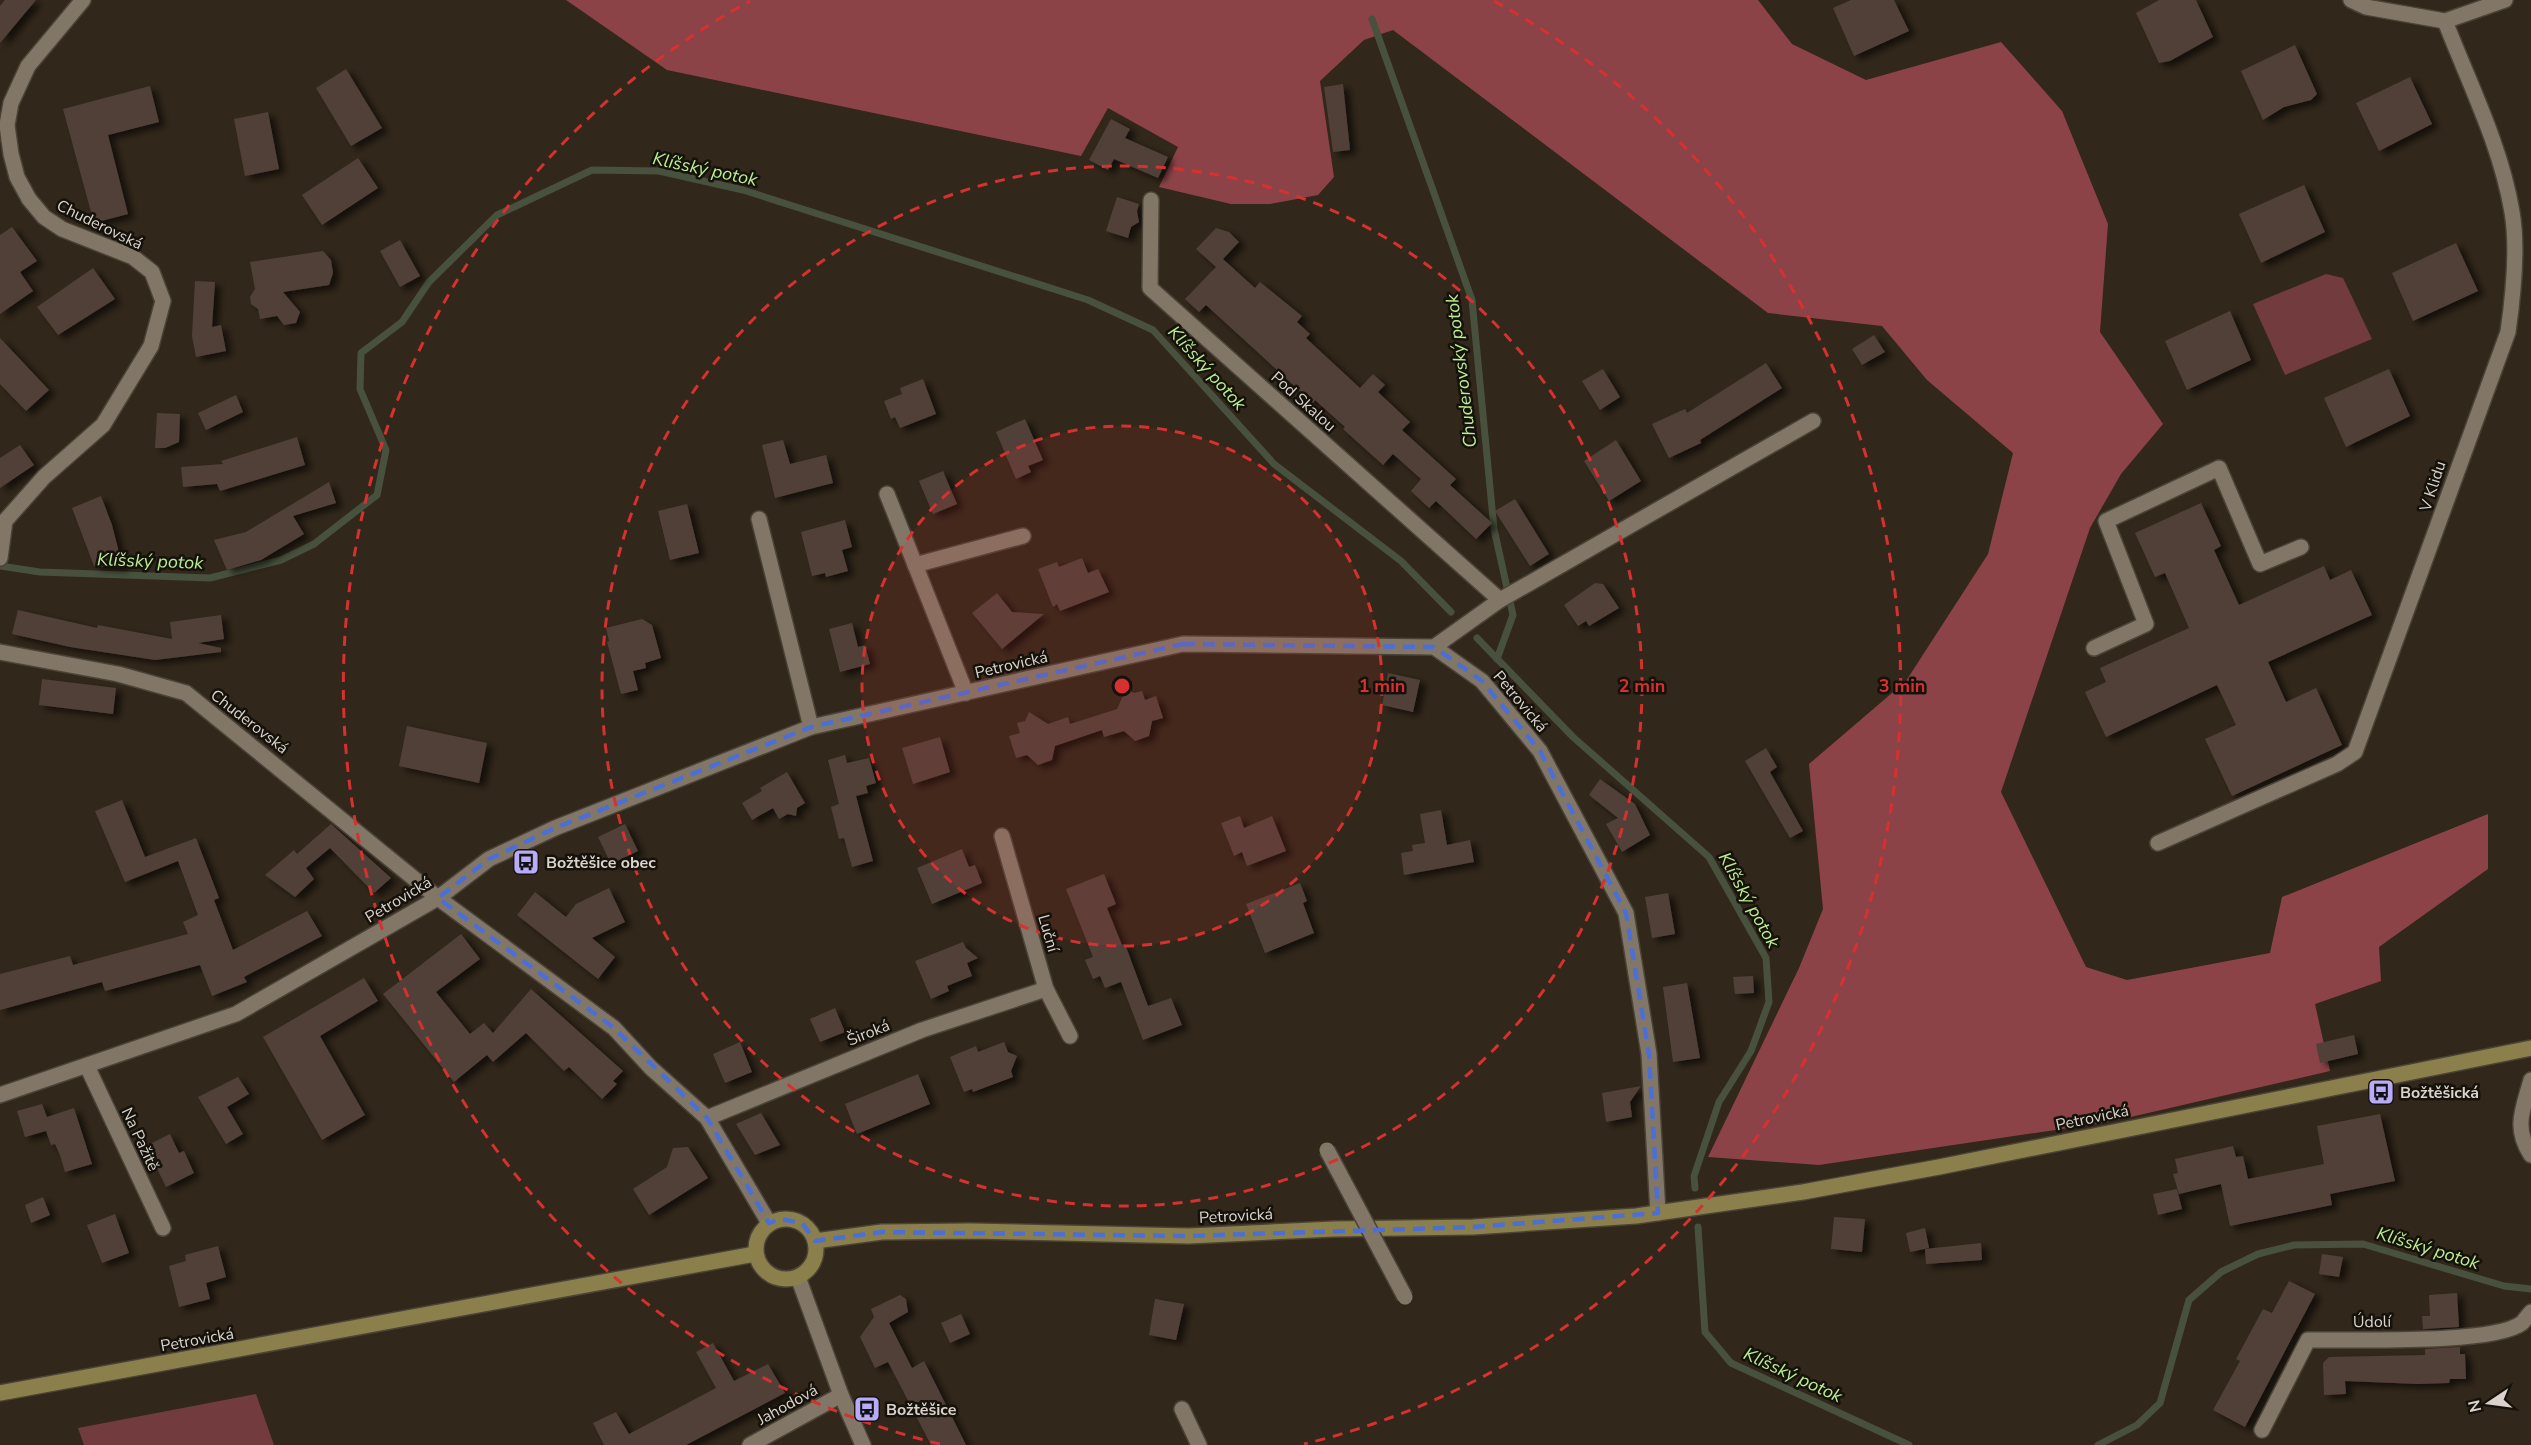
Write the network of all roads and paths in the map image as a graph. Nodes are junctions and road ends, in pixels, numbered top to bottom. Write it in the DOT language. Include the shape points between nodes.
graph roads {
  1 [pos="83,0"];
  2 [pos="2351,0"];
  3 [pos="2505,0"];
  4 [pos="2445,21"];
  5 [pos="5,103"];
  6 [pos="1151,200"];
  7 [pos="1813,421"];
  8 [pos="887,494"];
  9 [pos="759,519"];
  10 [pos="3,520"];
  11 [pos="1023,536"];
  12 [pos="2301,547"];
  13 [pos="1,555"];
  14 [pos="915,565"];
  15 [pos="1501,600"];
  16 [pos="1434,647"];
  17 [pos="2094,648"];
  18 [pos="0,652"];
  19 [pos="966,693"];
  20 [pos="811,727"];
  21 [pos="1002,836"];
  22 [pos="2158,843"];
  23 [pos="438,898"];
  24 [pos="1046,989"];
  25 [pos="1070,1036"];
  26 [pos="2531,1048"];
  27 [pos="87,1066"];
  28 [pos="2531,1080"];
  29 [pos="0,1095"];
  30 [pos="707,1118"];
  31 [pos="1327,1150"];
  32 [pos="2531,1155"];
  33 [pos="1658,1213"];
  34 [pos="769,1223"];
  35 [pos="163,1228"];
  36 [pos="815,1241"];
  37 [pos="755,1254"];
  38 [pos="798,1277"];
  39 [pos="1405,1297"];
  40 [pos="2531,1312"];
  41 [pos="0,1393"];
  42 [pos="841,1395"];
  43 [pos="1182,1409"];
  44 [pos="2262,1430"];
  45 [pos="750,1445"];
  46 [pos="863,1445"];
  47 [pos="1199,1445"];
  1 -- 5 [label="street, Chuderovská" via="28,66"];
  2 -- 4 [label="street" via="2366,7"];
  3 -- 4 [label="street"];
  4 -- 22 [label="street, V Klidu" via="2504,173 2513,215 2514,296 2508,332 2355,752 2337,764"];
  5 -- 10 [label="street, Chuderovská" via="11,154 29,199 44,217 62,229 133,257 152,272 163,301 151,346 103,425"];
  6 -- 15 [label="street, Pod Skalou" via="1149,288"];
  7 -- 15 [label="street"];
  8 -- 14 [label="street, Petrovická"];
  9 -- 20 [label="street"];
  10 -- 13 [label="street, Chuderovská"];
  11 -- 14 [label="street"];
  12 -- 17 [label="street" via="2260,564 2219,468 2106,521 2146,624"];
  14 -- 19 [label="street, Petrovická"];
  15 -- 16 [label="street"];
  16 -- 19 [label="street, Petrovická" via="1183,644"];
  16 -- 33 [label="street, Petrovická" via="1482,681 1540,751 1626,913 1649,1054"];
  18 -- 23 [label="street, Chuderovská" via="118,674 186,693"];
  19 -- 20 [label="street, Petrovická"];
  20 -- 23 [label="street, Petrovická" via="555,828 489,859"];
  21 -- 24 [label="street, Luční"];
  23 -- 27 [label="street, Petrovická" via="236,1014"];
  23 -- 30 [label="street" via="614,1028 651,1068"];
  24 -- 25 [label="street, Luční"];
  24 -- 30 [label="street, Široká" via="922,1030"];
  26 -- 33 [label="main road, Petrovická" via="1939,1167"];
  27 -- 29 [label="street, Petrovická"];
  27 -- 35 [label="street, Na Pažitě"];
  28 -- 32 [label="street" via="2520,1121 2521,1140"];
  30 -- 34 [label="street"];
  31 -- 39 [label="street, bridge"];
  33 -- 36 [label="main road, Petrovická" via="1473,1227 1189,1236 882,1232"];
  34 -- 36 [label="main road" via="791,1219 802,1223"];
  34 -- 37 [label="main road" via="755,1242"];
  36 -- 38 [label="main road" via="813,1262"];
  37 -- 38 [label="main road" via="771,1276 784,1280"];
  37 -- 41 [label="main road, Petrovická"];
  38 -- 42 [label="street"];
  40 -- 44 [label="street, Údolí" via="2521,1323 2494,1333 2464,1337 2308,1340"];
  42 -- 45 [label="street, Jahodová"];
  42 -- 46 [label="street"];
  43 -- 47 [label="street"];
}
